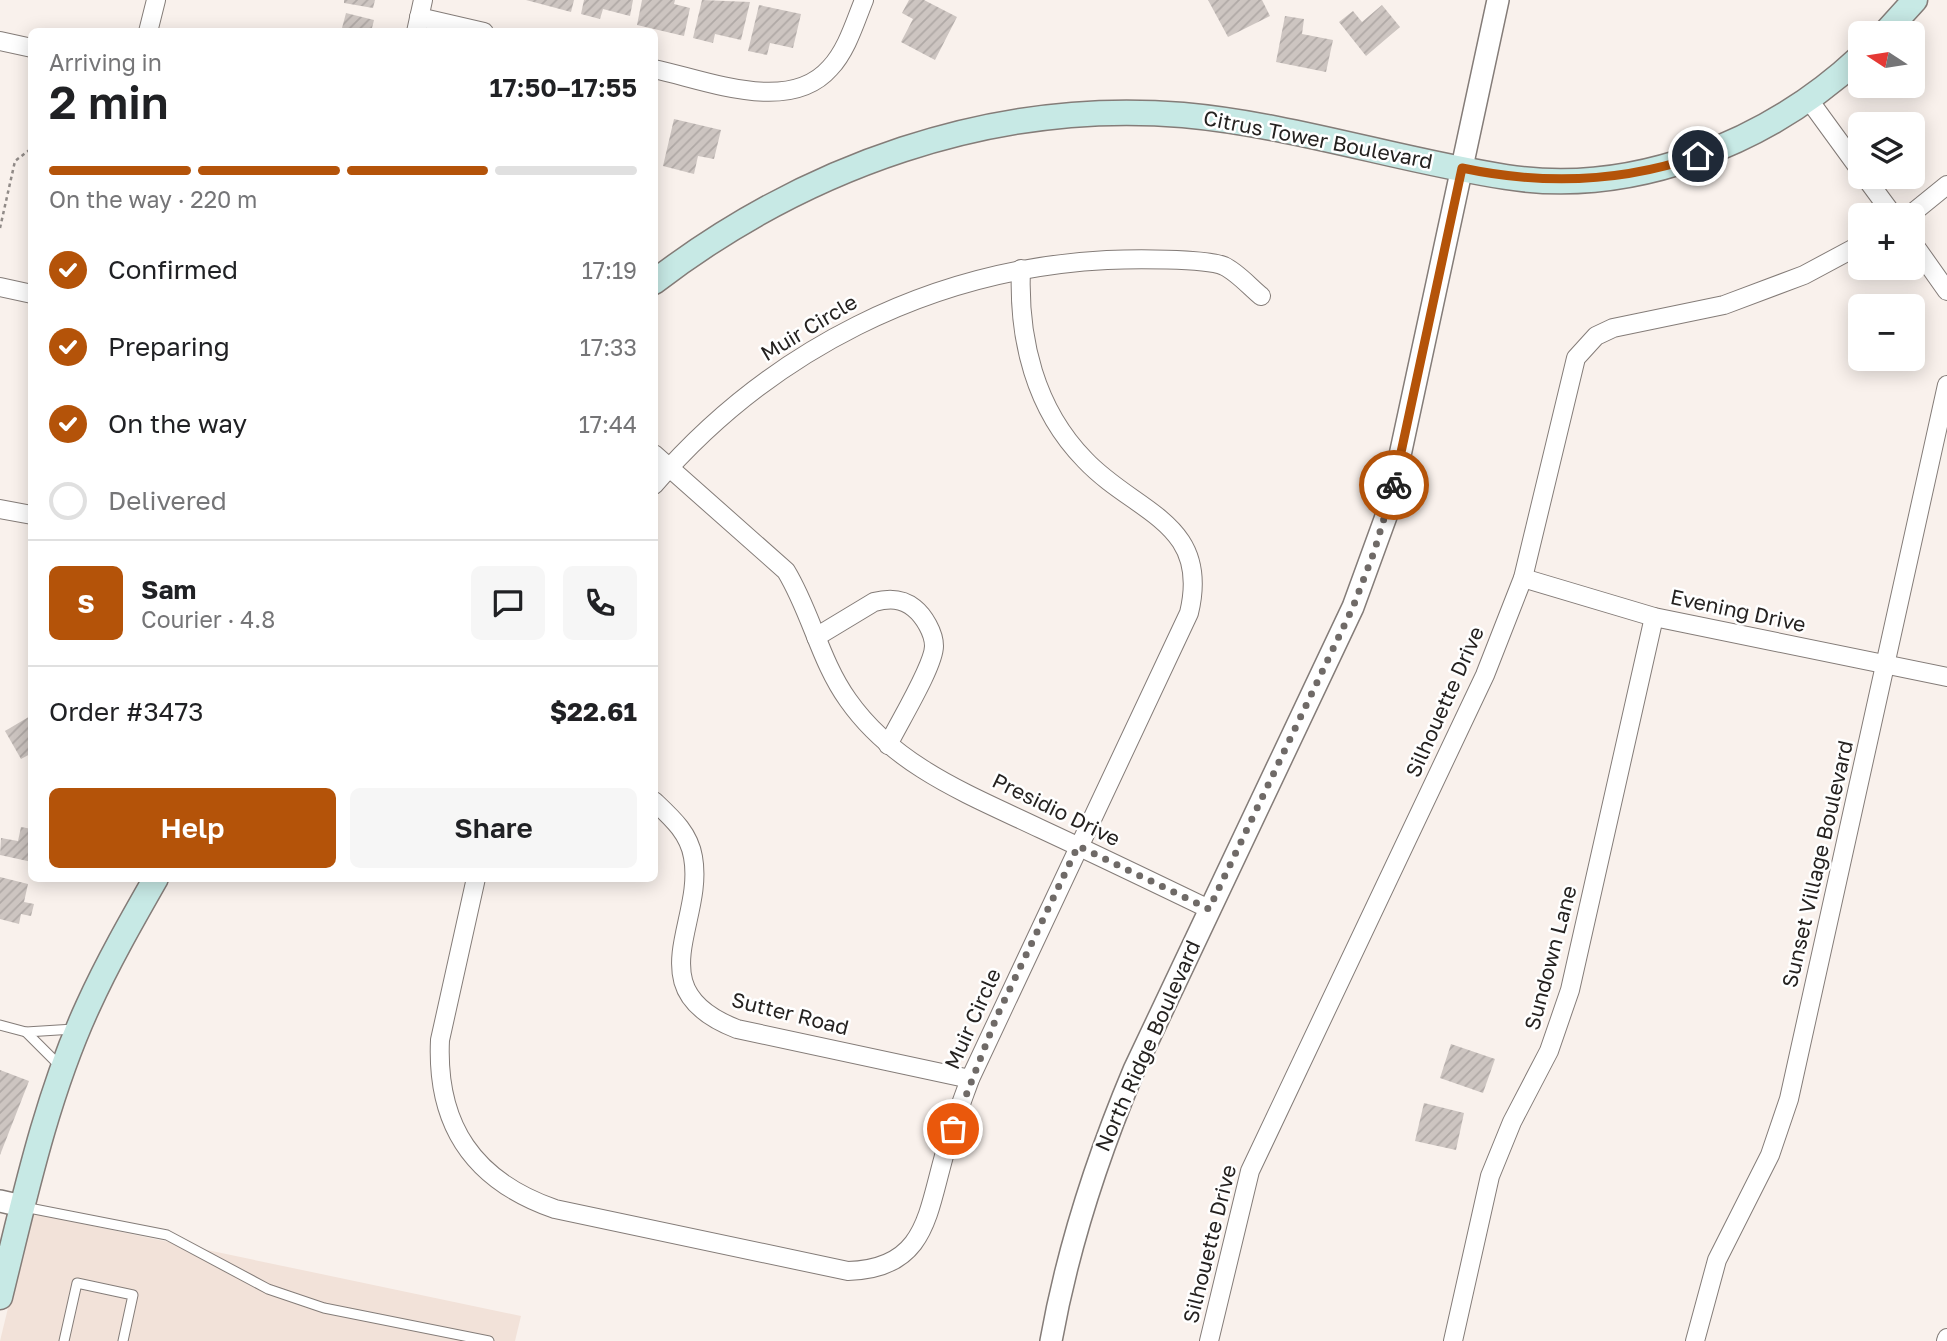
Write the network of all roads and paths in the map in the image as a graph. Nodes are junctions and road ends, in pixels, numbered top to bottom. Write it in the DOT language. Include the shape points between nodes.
graph roads {
  1 [pos="156,0"];
  2 [pos="864,0"];
  3 [pos="1498,0"];
  4 [pos="1915,0"];
  5 [pos="419,16"];
  6 [pos="1896,21"];
  7 [pos="149,28"];
  8 [pos="468,28"];
  9 [pos="0,41"];
  10 [pos="28,47"];
  11 [pos="1848,67"];
  12 [pos="658,70"];
  13 [pos="1809,100"];
  14 [pos="28,151"];
  15 [pos="1848,154"];
  16 [pos="1462,168"];
  17 [pos="1947,185"];
  18 [pos="1925,203"];
  19 [pos="0,228"];
  20 [pos="1848,251"];
  21 [pos="1925,260"];
  22 [pos="1021,270"];
  23 [pos="658,279"];
  24 [pos="0,286"];
  25 [pos="1947,291"];
  26 [pos="28,293"];
  27 [pos="1261,296"];
  28 [pos="1947,385"];
  29 [pos="658,457"];
  30 [pos="670,467"];
  31 [pos="658,480"];
  32 [pos="0,509"];
  33 [pos="28,514"];
  34 [pos="1523,579"];
  35 [pos="1654,617"];
  36 [pos="816,637"];
  37 [pos="1886,665"];
  38 [pos="1947,677"];
  39 [pos="888,745"];
  40 [pos="658,805"];
  41 [pos="1078,846"];
  42 [pos="154,882"];
  43 [pos="475,882"];
  44 [pos="1209,909"];
  45 [pos="0,1025"];
  46 [pos="79,1029"];
  47 [pos="26,1032"];
  48 [pos="64,1070"];
  49 [pos="970,1079"];
  50 [pos="11,1203"];
  51 [pos="0,1297"];
  52 [pos="64,1341"];
  53 [pos="123,1341"];
  54 [pos="489,1341"];
  55 [pos="1051,1341"];
  56 [pos="1209,1341"];
  57 [pos="1453,1341"];
  58 [pos="1695,1341"];
  1 -- 7 [label="street"];
  2 -- 12 [label="street" via="830,69 800,89 766,93"];
  3 -- 16 [label="street, North Ridge Boulevard"];
  4 -- 6 [label="main road"];
  5 -- 8 [label="street"];
  9 -- 10 [label="street"];
  11 -- 13 [label="main road, Citrus Tower Boulevard"];
  13 -- 15 [label="street"];
  13 -- 16 [label="main road, Citrus Tower Boulevard" via="1719,148 1636,172 1554,180"];
  14 -- 19 [label="path" via="15,161"];
  16 -- 23 [label="main road, Citrus Tower Boulevard" via="1326,138 1182,115 1011,122 942,138 830,177 737,224"];
  16 -- 44 [label="street, North Ridge Boulevard" via="1388,511 1353,607"];
  17 -- 18 [label="street"];
  20 -- 34 [label="street, Silhouette Drive" via="1804,275 1724,305 1613,328 1585,346 1571,373"];
  21 -- 25 [label="street"];
  22 -- 27 [label="street, Muir Circle" via="1083,261 1181,261 1223,266"];
  22 -- 30 [label="street, Muir Circle" via="925,295 836,335 746,395"];
  22 -- 41 [label="street, Muir Circle" via="1028,357 1049,412 1077,452 1105,480 1171,526 1193,573 1189,613"];
  24 -- 26 [label="street"];
  28 -- 37 [label="street, Sunset Village Boulevard"];
  29 -- 30 [label="street, Presidio Drive"];
  30 -- 31 [label="street, Muir Circle"];
  30 -- 36 [label="street, Presidio Drive" via="786,571"];
  32 -- 33 [label="street"];
  34 -- 35 [label="street, Evening Drive"];
  34 -- 56 [label="street, Silhouette Drive" via="1485,675 1251,1171"];
  35 -- 37 [label="street, Evening Drive"];
  35 -- 57 [label="street, Sundown Lane" via="1563,1016 1490,1176"];
  36 -- 39 [label="street, Presidio Drive" via="848,700"];
  36 -- 39 [label="street" via="884,599 909,603 918,611 932,633 932,658"];
  37 -- 38 [label="street, Evening Drive"];
  37 -- 58 [label="street, Sunset Village Boulevard" via="1785,1112 1770,1155 1717,1260"];
  39 -- 41 [label="street, Presidio Drive" via="932,776"];
  40 -- 49 [label="street, Sutter Road" via="678,824 693,857 695,874 680,948 681,967 695,1000 707,1013 737,1029"];
  41 -- 44 [label="street, Presidio Drive"];
  41 -- 49 [label="street, Muir Circle"];
  42 -- 46 [label="main road"];
  43 -- 49 [label="street, Muir Circle" via="440,1040 442,1090 449,1116 473,1157 498,1181 528,1199 555,1209 848,1272 867,1271 900,1257 923,1230"];
  44 -- 55 [label="street, North Ridge Boulevard" via="1101,1147 1086,1191"];
  45 -- 47 [label="lane"];
  46 -- 47 [label="lane"];
  46 -- 48 [label="main road"];
  47 -- 48 [label="lane"];
  48 -- 50 [label="main road"];
  50 -- 51 [label="main road"];
  50 -- 54 [label="lane" via="167,1234 268,1289 324,1308"];
  52 -- 53 [label="lane" via="77,1283 133,1295"];
}
